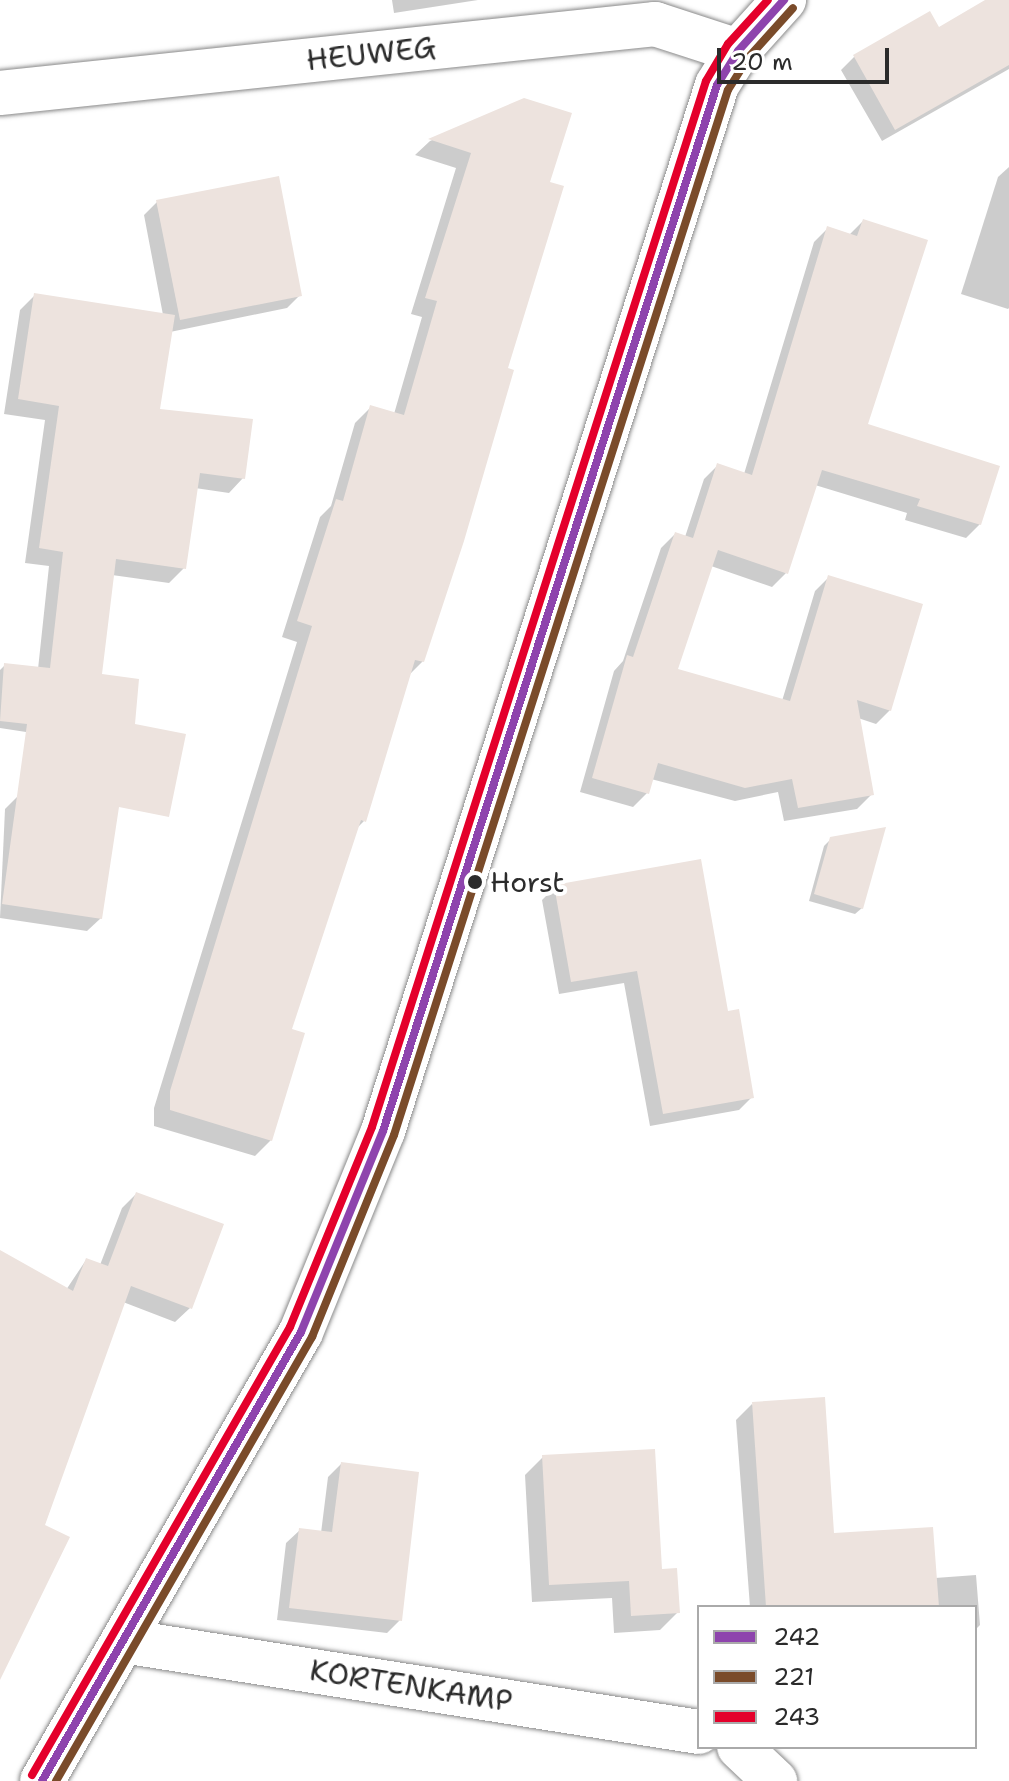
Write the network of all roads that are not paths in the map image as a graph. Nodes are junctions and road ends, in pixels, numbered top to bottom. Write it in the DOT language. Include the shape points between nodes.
graph roads {
  1 [pos="784,0"];
  2 [pos="738,51"];
  3 [pos="1,98"];
  4 [pos="123,1641"];
  5 [pos="697,1732"];
  6 [pos="741,1749"];
  7 [pos="42,1781"];
  8 [pos="775,1781"];
  1 -- 2 [label="street"];
  2 -- 3 [label="street, HEUWEG" via="655,24"];
  2 -- 4 [label="street" via="717,85 383,1131 301,1332"];
  4 -- 5 [label="street, KORTENKAMP"];
  4 -- 7 [label="street"];
  6 -- 8 [label="street"];
}
